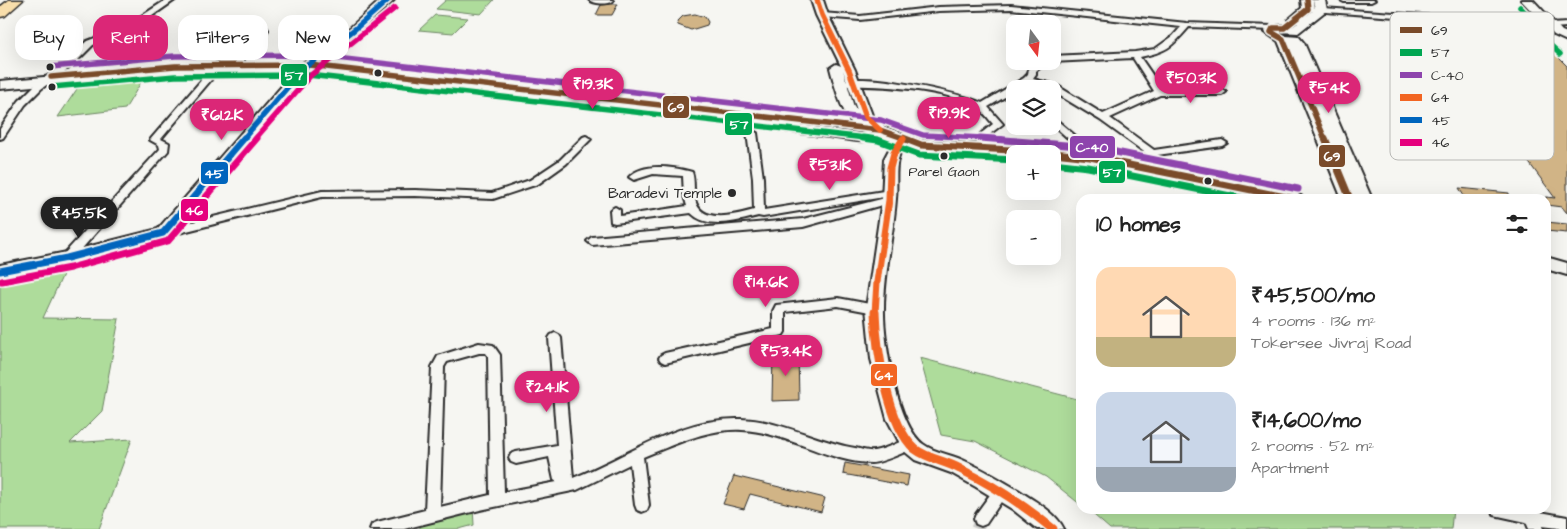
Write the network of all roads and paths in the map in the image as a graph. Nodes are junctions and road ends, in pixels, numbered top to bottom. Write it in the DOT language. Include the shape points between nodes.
graph roads {
  1 [pos="4,0"];
  2 [pos="17,0"];
  3 [pos="171,0"];
  4 [pos="388,0"];
  5 [pos="593,0"];
  6 [pos="806,0"];
  7 [pos="817,0"];
  8 [pos="940,0"];
  9 [pos="1344,0"];
  10 [pos="1371,0"];
  11 [pos="1527,0"];
  12 [pos="609,1"];
  13 [pos="0,3"];
  14 [pos="1307,4"];
  15 [pos="1320,5"];
  16 [pos="939,9"];
  17 [pos="1391,12"];
  18 [pos="1541,12"];
  19 [pos="0,13"];
  20 [pos="822,21"];
  21 [pos="1187,26"];
  22 [pos="1562,29"];
  23 [pos="1284,33"];
  24 [pos="1567,47"];
  25 [pos="1135,55"];
  26 [pos="1061,59"];
  27 [pos="239,60"];
  28 [pos="235,65"];
  29 [pos="218,67"];
  30 [pos="306,67"];
  31 [pos="48,79"];
  32 [pos="0,81"];
  33 [pos="848,83"];
  34 [pos="0,85"];
  35 [pos="1061,92"];
  36 [pos="1159,92"];
  37 [pos="1222,92"];
  38 [pos="1006,94"];
  39 [pos="982,107"];
  40 [pos="1103,118"];
  41 [pos="1061,127"];
  42 [pos="752,133"];
  43 [pos="0,136"];
  44 [pos="887,136"];
  45 [pos="586,139"];
  46 [pos="978,140"];
  47 [pos="1075,140"];
  48 [pos="1222,143"];
  49 [pos="1152,153"];
  50 [pos="990,154"];
  51 [pos="1006,157"];
  52 [pos="1061,162"];
  53 [pos="1155,169"];
  54 [pos="634,177"];
  55 [pos="1184,179"];
  56 [pos="1252,194"];
  57 [pos="1348,194"];
  58 [pos="1363,194"];
  59 [pos="889,197"];
  60 [pos="693,209"];
  61 [pos="615,210"];
  62 [pos="759,212"];
  63 [pos="163,233"];
  64 [pos="592,241"];
  65 [pos="67,258"];
  66 [pos="1551,264"];
  67 [pos="1567,269"];
  68 [pos="0,271"];
  69 [pos="1551,271"];
  70 [pos="1567,276"];
  71 [pos="874,309"];
  72 [pos="555,338"];
  73 [pos="665,358"];
  74 [pos="910,444"];
  75 [pos="560,454"];
  76 [pos="636,454"];
  77 [pos="516,458"];
  78 [pos="566,484"];
  79 [pos="541,488"];
  80 [pos="522,489"];
  81 [pos="1002,489"];
  82 [pos="498,499"];
  83 [pos="642,505"];
  84 [pos="432,514"];
  85 [pos="1510,514"];
  86 [pos="981,519"];
  87 [pos="1534,523"];
  88 [pos="1567,524"];
  89 [pos="405,525"];
  90 [pos="377,529"];
  91 [pos="1053,529"];
  1 -- 13 [label="main road"];
  2 -- 19 [label="main road"];
  3 -- 31 [label="street" via="129,28 90,44"];
  4 -- 30 [label="street"];
  5 -- 12 [label="street"];
  6 -- 20 [label="street"];
  7 -- 20 [label="street"];
  8 -- 16 [label="street"];
  9 -- 10 [label="street"];
  11 -- 18 [label="street"];
  14 -- 15 [label="street"];
  14 -- 23 [label="street"];
  15 -- 17 [label="street"];
  15 -- 23 [label="street"];
  16 -- 20 [label="street"];
  16 -- 21 [label="street" via="1011,7"];
  20 -- 33 [label="street"];
  21 -- 23 [label="street"];
  21 -- 25 [label="street" via="1158,51"];
  22 -- 24 [label="street" via="1556,37"];
  23 -- 57 [label="street"];
  23 -- 58 [label="street" via="1298,43"];
  25 -- 26 [label="street"];
  25 -- 36 [label="street"];
  27 -- 28 [label="street"];
  28 -- 29 [label="street"];
  28 -- 30 [label="street"];
  29 -- 30 [label="street"];
  29 -- 31 [label="street"];
  29 -- 65 [label="street" via="155,140 164,143 165,149"];
  30 -- 44 [label="street"];
  30 -- 63 [label="street"];
  31 -- 32 [label="street"];
  31 -- 34 [label="street"];
  31 -- 43 [label="street" via="22,103"];
  33 -- 39 [label="street" via="886,83 930,90"];
  33 -- 44 [label="street" via="848,108 860,123"];
  35 -- 40 [label="street"];
  36 -- 37 [label="street"];
  36 -- 40 [label="street"];
  38 -- 39 [label="street"];
  39 -- 46 [label="street" via="998,124"];
  40 -- 49 [label="street"];
  41 -- 47 [label="street"];
  42 -- 62 [label="street"];
  44 -- 50 [label="street" via="921,145"];
  44 -- 59 [label="street"];
  45 -- 63 [label="street" via="563,162 534,182 493,196 322,194"];
  48 -- 49 [label="street"];
  49 -- 53 [label="street"];
  50 -- 51 [label="street"];
  50 -- 53 [label="street" via="1044,152"];
  52 -- 55 [label="street"];
  53 -- 55 [label="street"];
  54 -- 60 [label="street" via="640,172 688,174"];
  55 -- 56 [label="street"];
  59 -- 62 [label="street" via="767,214"];
  59 -- 64 [label="street" via="803,223"];
  59 -- 71 [label="street"];
  60 -- 61 [label="street" via="615,220"];
  60 -- 62 [label="street" via="699,215 716,220"];
  63 -- 65 [label="street"];
  65 -- 68 [label="street"];
  66 -- 67 [label="street"];
  69 -- 70 [label="street"];
  71 -- 73 [label="street" via="838,302 780,308 779,332"];
  71 -- 74 [label="street" via="893,413"];
  72 -- 75 [label="street"];
  74 -- 76 [label="street" via="873,457 841,452 762,426 740,424 689,433"];
  74 -- 81 [label="street" via="934,460 954,465"];
  75 -- 77 [label="street" via="552,450"];
  75 -- 78 [label="street" via="559,476"];
  76 -- 78 [label="street"];
  76 -- 83 [label="street"];
  78 -- 79 [label="street"];
  79 -- 80 [label="street"];
  79 -- 82 [label="street"];
  81 -- 86 [label="street"];
  81 -- 91 [label="street"];
  82 -- 84 [label="street"];
  82 -- 84 [label="street" via="494,355 489,348 479,348 450,355 440,363"];
  84 -- 89 [label="street"];
  85 -- 87 [label="street"];
  87 -- 88 [label="street"];
  89 -- 90 [label="street"];
}
